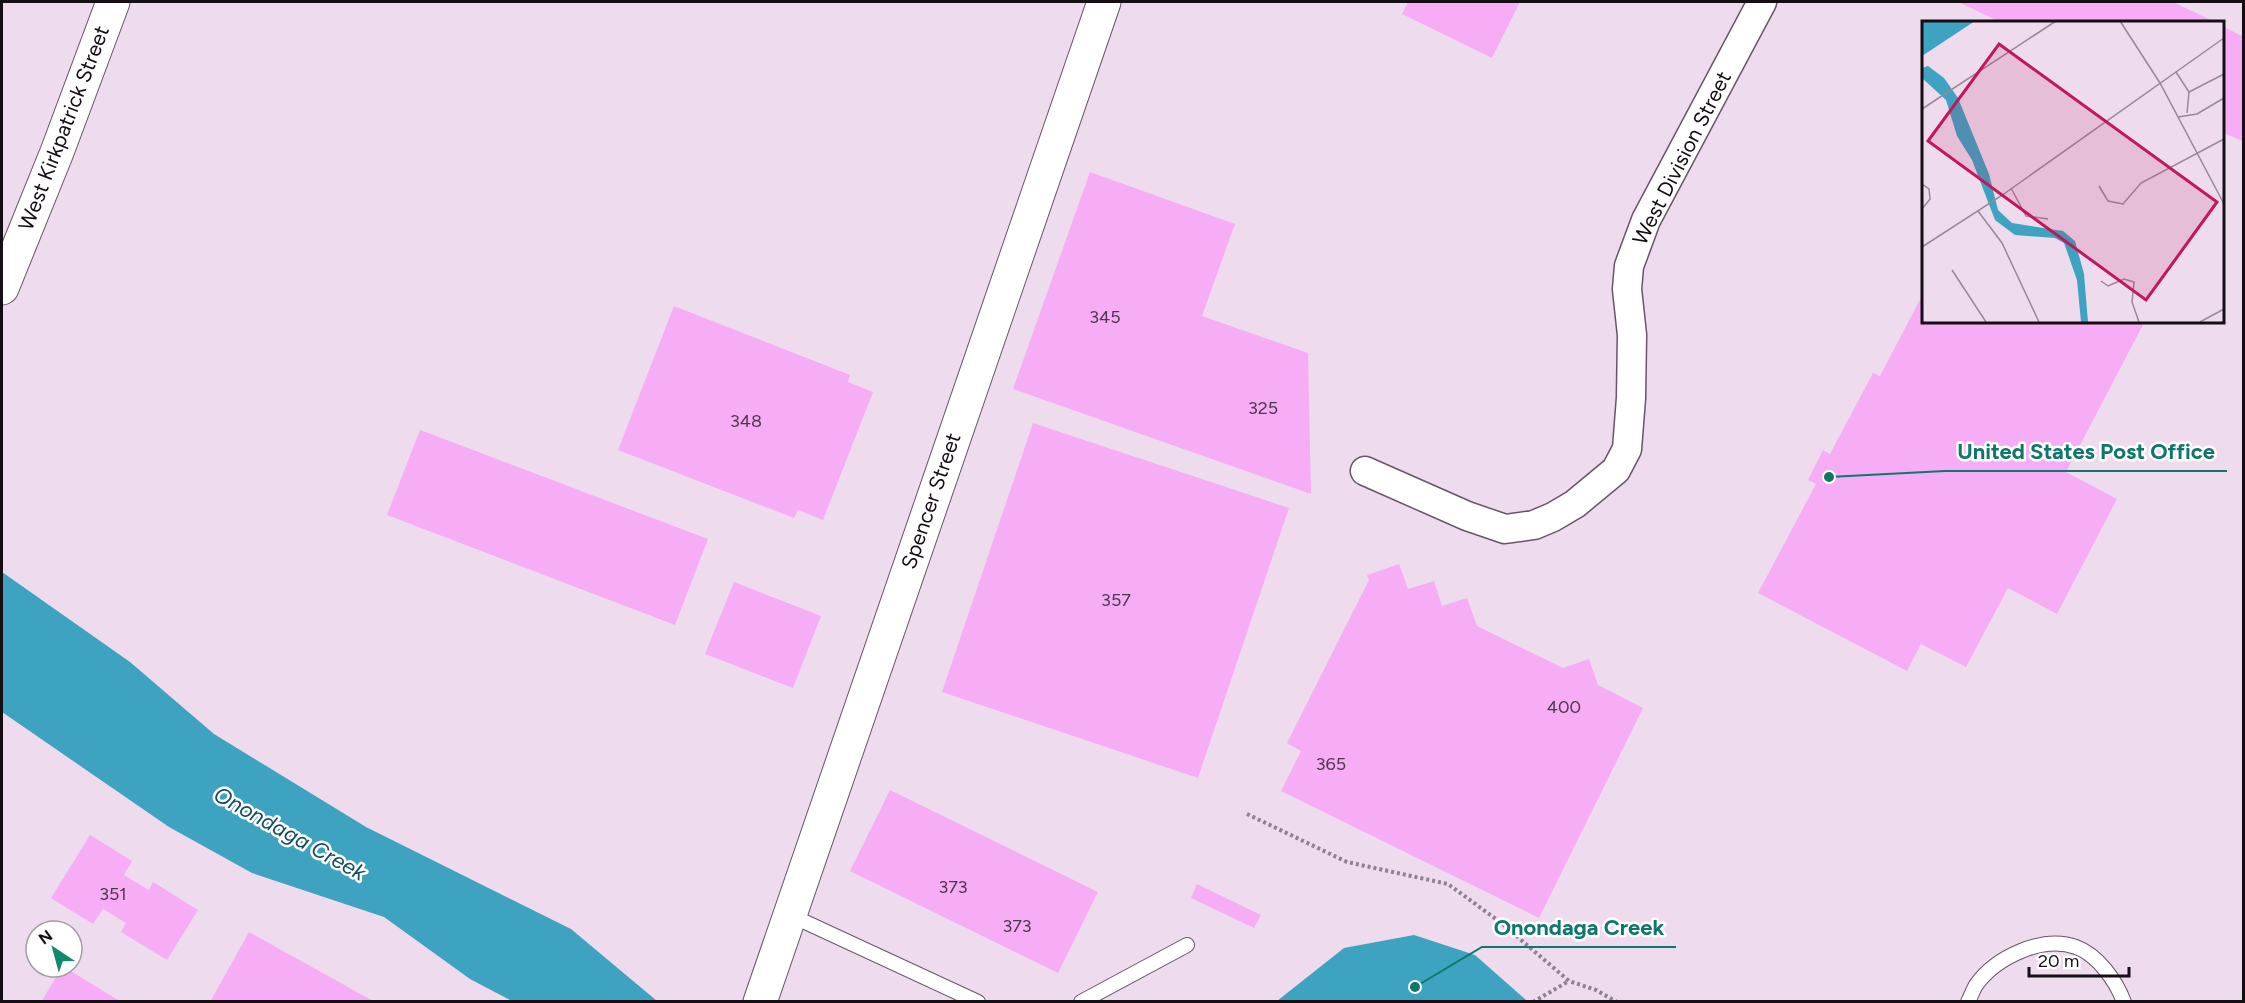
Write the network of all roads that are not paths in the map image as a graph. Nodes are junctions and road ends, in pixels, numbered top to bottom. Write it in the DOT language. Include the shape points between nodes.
graph roads {
  1 [pos="113,2"];
  2 [pos="1104,2"];
  3 [pos="1762,2"];
  4 [pos="2,288"];
  5 [pos="1365,471"];
  6 [pos="790,915"];
  7 [pos="1187,945"];
  8 [pos="760,1002"];
  9 [pos="978,1002"];
  10 [pos="1081,1002"];
  11 [pos="1968,1002"];
  12 [pos="2124,1002"];
  1 -- 4 [label="street, West Kirkpatrick Street"];
  2 -- 6 [label="street, Spencer Street"];
  3 -- 5 [label="street, West Division Street" via="1646,220 1629,266 1632,335 1628,449 1616,470 1553,517 1534,525 1505,529"];
  6 -- 8 [label="street, Spencer Street"];
  6 -- 9 [label="lane"];
  7 -- 10 [label="lane"];
  11 -- 12 [label="lane" via="1976,985 1992,969 2034,946 2056,944 2076,947 2094,959 2113,979"];
}
